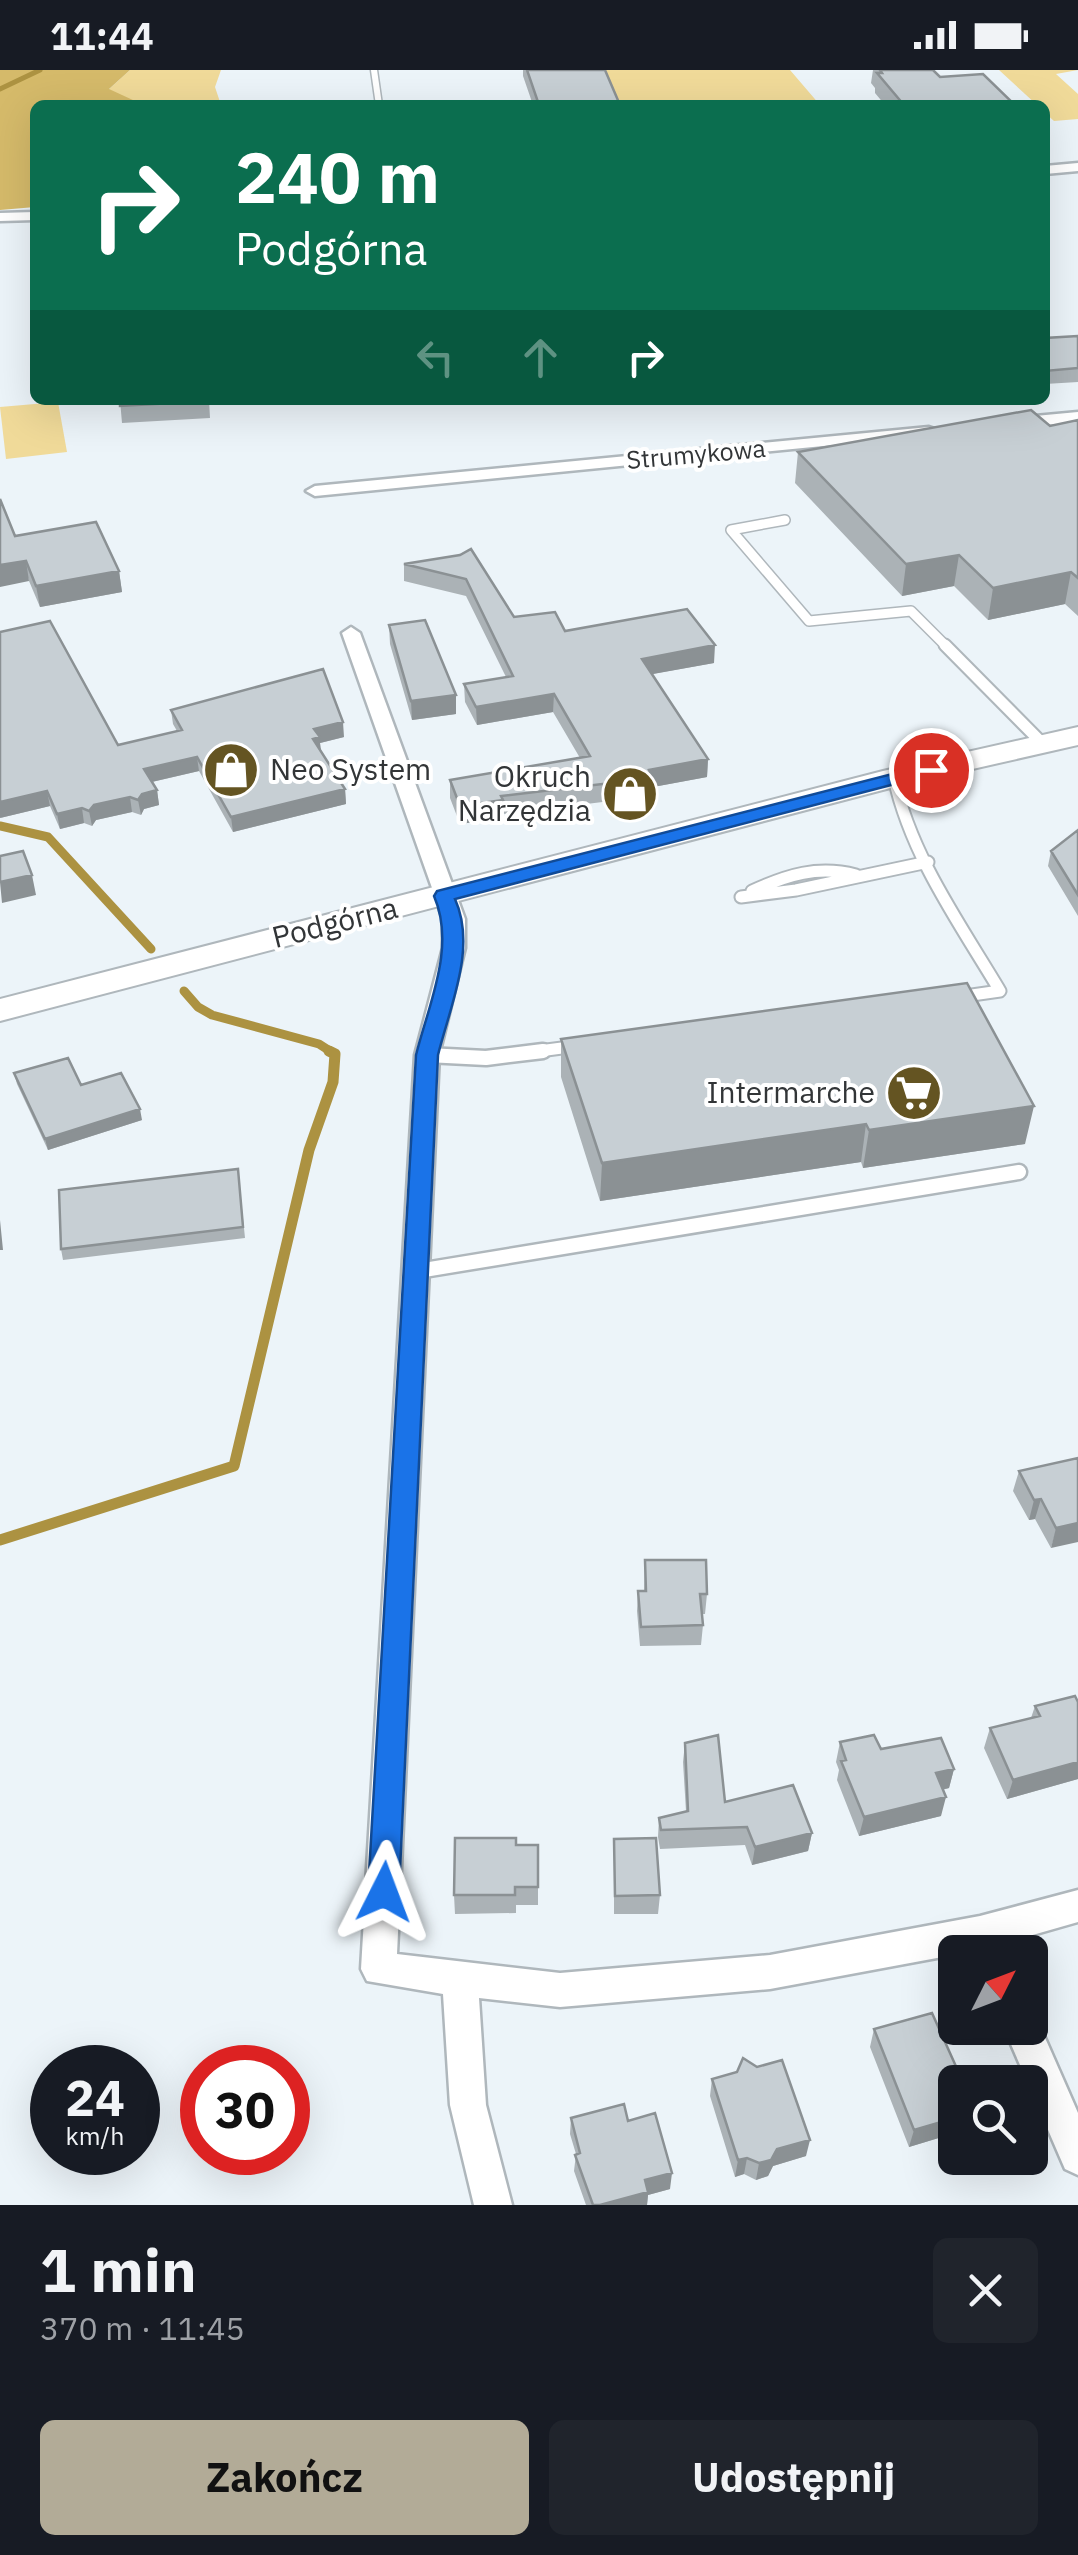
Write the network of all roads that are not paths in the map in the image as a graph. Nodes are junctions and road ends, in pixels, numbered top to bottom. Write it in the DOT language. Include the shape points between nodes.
graph roads {
  1 [pos="374,70"];
  2 [pos="377,100"];
  3 [pos="1078,168"];
  4 [pos="1050,170"];
  5 [pos="30,216"];
  6 [pos="0,217"];
  7 [pos="1078,417"];
  8 [pos="1000,425"];
  9 [pos="941,430"];
  10 [pos="315,490"];
  11 [pos="785,520"];
  12 [pos="351,634"];
  13 [pos="1078,736"];
  14 [pos="1043,744"];
  15 [pos="894,778"];
  16 [pos="928,862"];
  17 [pos="444,896"];
  18 [pos="741,897"];
  19 [pos="949,998"];
  20 [pos="0,1010"];
  21 [pos="595,1044"];
  22 [pos="427,1055"];
  23 [pos="1019,1172"];
  24 [pos="418,1271"];
  25 [pos="1078,1906"];
  26 [pos="1004,1935"];
  27 [pos="938,1949"];
  28 [pos="460,1978"];
  29 [pos="1029,2045"];
  30 [pos="1078,2156"];
  31 [pos="492,2205"];
  1 -- 2 [label="lane"];
  3 -- 4 [label="street"];
  5 -- 6 [label="street"];
  7 -- 8 [label="street"];
  9 -- 10 [label="street, Strumykowa"];
  11 -- 14 [label="lane" via="731,530 810,622 911,611"];
  12 -- 17 [label="street"];
  13 -- 14 [label="main road, Podgórna"];
  14 -- 15 [label="main road, Podgórna"];
  15 -- 16 [label="lane" via="896,797"];
  15 -- 17 [label="main road, Podgórna"];
  16 -- 18 [label="lane"];
  16 -- 19 [label="lane" via="1000,992"];
  17 -- 20 [label="main road, Podgórna"];
  17 -- 22 [label="street" via="454,919 454,948"];
  21 -- 22 [label="lane" via="486,1058"];
  22 -- 24 [label="street"];
  23 -- 24 [label="lane"];
  24 -- 28 [label="street" via="380,1969"];
  25 -- 26 [label="street"];
  27 -- 28 [label="street" via="560,1990"];
  28 -- 31 [label="street" via="468,2105"];
  29 -- 30 [label="street"];
}
